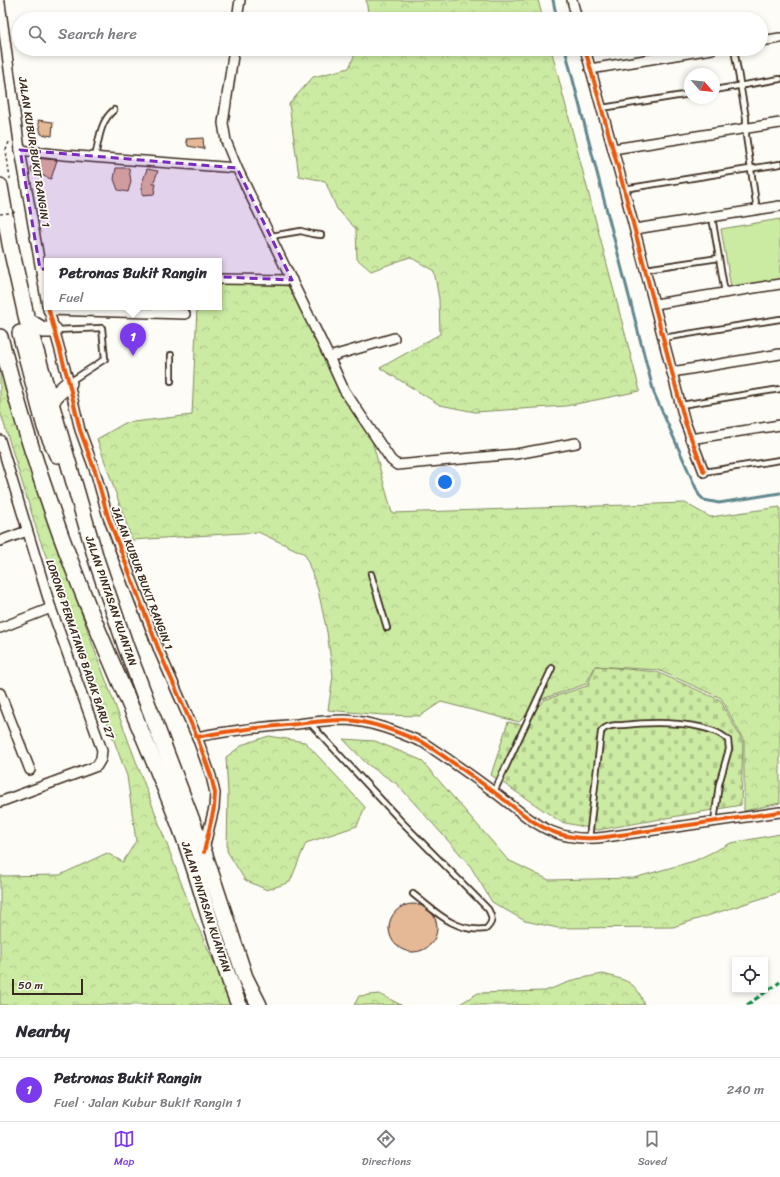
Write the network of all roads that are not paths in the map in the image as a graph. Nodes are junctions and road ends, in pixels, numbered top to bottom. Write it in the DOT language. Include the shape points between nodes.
graph roads {
  1 [pos="240,0"];
  2 [pos="572,0"];
  3 [pos="0,3"];
  4 [pos="238,12"];
  5 [pos="575,12"];
  6 [pos="780,38"];
  7 [pos="768,40"];
  8 [pos="233,56"];
  9 [pos="587,56"];
  10 [pos="669,56"];
  11 [pos="735,56"];
  12 [pos="590,69"];
  13 [pos="780,79"];
  14 [pos="740,86"];
  15 [pos="720,89"];
  16 [pos="684,95"];
  17 [pos="602,108"];
  18 [pos="114,110"];
  19 [pos="780,123"];
  20 [pos="747,128"];
  21 [pos="613,149"];
  22 [pos="20,150"];
  23 [pos="95,157"];
  24 [pos="780,164"];
  25 [pos="237,168"];
  26 [pos="750,169"];
  27 [pos="0,186"];
  28 [pos="624,189"];
  29 [pos="780,206"];
  30 [pos="757,210"];
  31 [pos="712,217"];
  32 [pos="635,229"];
  33 [pos="321,235"];
  34 [pos="271,236"];
  35 [pos="0,238"];
  36 [pos="719,258"];
  37 [pos="645,269"];
  38 [pos="43,270"];
  39 [pos="222,279"];
  40 [pos="292,280"];
  41 [pos="780,284"];
  42 [pos="725,293"];
  43 [pos="655,304"];
  44 [pos="49,310"];
  45 [pos="107,310"];
  46 [pos="185,314"];
  47 [pos="780,318"];
  48 [pos="27,320"];
  49 [pos="54,330"];
  50 [pos="0,337"];
  51 [pos="394,338"];
  52 [pos="663,338"];
  53 [pos="780,354"];
  54 [pos="171,355"];
  55 [pos="329,357"];
  56 [pos="672,372"];
  57 [pos="171,381"];
  58 [pos="69,383"];
  59 [pos="780,389"];
  60 [pos="50,405"];
  61 [pos="681,405"];
  62 [pos="780,425"];
  63 [pos="690,439"];
  64 [pos="0,440"];
  65 [pos="576,443"];
  66 [pos="780,460"];
  67 [pos="704,472"];
  68 [pos="71,477"];
  69 [pos="27,531"];
  70 [pos="0,541"];
  71 [pos="371,574"];
  72 [pos="51,608"];
  73 [pos="0,628"];
  74 [pos="387,628"];
  75 [pos="552,668"];
  76 [pos="0,693"];
  77 [pos="309,722"];
  78 [pos="197,737"];
  79 [pos="30,770"];
  80 [pos="494,792"];
  81 [pos="0,802"];
  82 [pos="780,812"];
  83 [pos="714,822"];
  84 [pos="589,839"];
  85 [pos="204,852"];
  86 [pos="413,894"];
  87 [pos="240,1005"];
  88 [pos="259,1005"];
  1 -- 4 [label="street"];
  2 -- 5 [label="street"];
  3 -- 22 [label="street, JALAN KUBUR BUKIT RANGIN 1"];
  6 -- 7 [label="street"];
  8 -- 25 [label="street" via="223,123 226,141"];
  9 -- 12 [label="street"];
  10 -- 12 [label="street"];
  11 -- 14 [label="lane"];
  12 -- 17 [label="street"];
  13 -- 14 [label="lane"];
  14 -- 15 [label="lane"];
  14 -- 20 [label="lane"];
  16 -- 17 [label="lane"];
  17 -- 21 [label="street"];
  18 -- 23 [label="lane" via="103,123"];
  19 -- 20 [label="street"];
  20 -- 21 [label="street"];
  20 -- 26 [label="lane"];
  21 -- 28 [label="street"];
  22 -- 23 [label="street"];
  22 -- 38 [label="street, JALAN KUBUR BUKIT RANGIN 1"];
  23 -- 25 [label="street"];
  24 -- 26 [label="lane"];
  25 -- 34 [label="street"];
  26 -- 28 [label="lane"];
  26 -- 30 [label="lane"];
  27 -- 48 [label="highway, JALAN PINTASAN KUANTAN"];
  28 -- 32 [label="street"];
  29 -- 30 [label="street"];
  30 -- 31 [label="street"];
  31 -- 32 [label="street"];
  31 -- 36 [label="lane"];
  32 -- 37 [label="street"];
  33 -- 34 [label="lane" via="301,231"];
  34 -- 40 [label="street"];
  35 -- 68 [label="highway" via="28,366 45,427 58,457"];
  36 -- 37 [label="lane"];
  36 -- 42 [label="lane"];
  37 -- 43 [label="street"];
  39 -- 40 [label="street"];
  40 -- 55 [label="street"];
  41 -- 42 [label="street"];
  42 -- 43 [label="street"];
  43 -- 52 [label="street"];
  44 -- 49 [label="street, JALAN KUBUR BUKIT RANGIN 1"];
  45 -- 46 [label="street"];
  47 -- 52 [label="lane"];
  48 -- 49 [label="highway" via="43,330"];
  48 -- 60 [label="highway, JALAN PINTASAN KUANTAN"];
  49 -- 58 [label="street, JALAN KUBUR BUKIT RANGIN 1"];
  49 -- 58 [label="lane" via="102,328 106,359"];
  50 -- 87 [label="highway, JALAN PINTASAN KUANTAN" via="60,534 182,833 209,921"];
  51 -- 55 [label="street"];
  52 -- 56 [label="street"];
  53 -- 56 [label="street"];
  54 -- 57 [label="lane"];
  55 -- 65 [label="street" via="344,390 391,460 397,465 516,454"];
  56 -- 61 [label="street"];
  58 -- 60 [label="highway" via="55,396"];
  58 -- 78 [label="street, JALAN KUBUR BUKIT RANGIN 1" via="80,430 108,517 160,653"];
  59 -- 61 [label="lane"];
  60 -- 68 [label="highway, JALAN PINTASAN KUANTAN"];
  61 -- 63 [label="street"];
  62 -- 63 [label="street"];
  63 -- 67 [label="street"];
  64 -- 69 [label="street, LORONG PERMATANG BADAK BARU 27"];
  66 -- 67 [label="lane"];
  68 -- 85 [label="highway, JALAN PINTASAN KUANTAN" via="126,647"];
  69 -- 70 [label="street"];
  69 -- 72 [label="street, LORONG PERMATANG BADAK BARU 27"];
  71 -- 74 [label="lane"];
  72 -- 73 [label="street"];
  72 -- 81 [label="street, LORONG PERMATANG BADAK BARU 27" via="102,750 101,759 97,766"];
  75 -- 80 [label="lane"];
  76 -- 79 [label="street"];
  77 -- 78 [label="street" via="234,730"];
  77 -- 80 [label="street" via="346,720 405,735 424,743"];
  77 -- 86 [label="lane" via="400,820 488,909 492,916 491,924 486,929 465,929 455,925"];
  78 -- 85 [label="street, JALAN KUBUR BUKIT RANGIN 1" via="215,793"];
  80 -- 84 [label="street" via="542,828 570,838"];
  82 -- 83 [label="street"];
  83 -- 84 [label="street"];
  83 -- 84 [label="lane" via="719,784 728,749 726,737 672,722 614,726 603,728 601,732"];
  85 -- 88 [label="highway, JALAN PINTASAN KUANTAN" via="245,977"];
}
